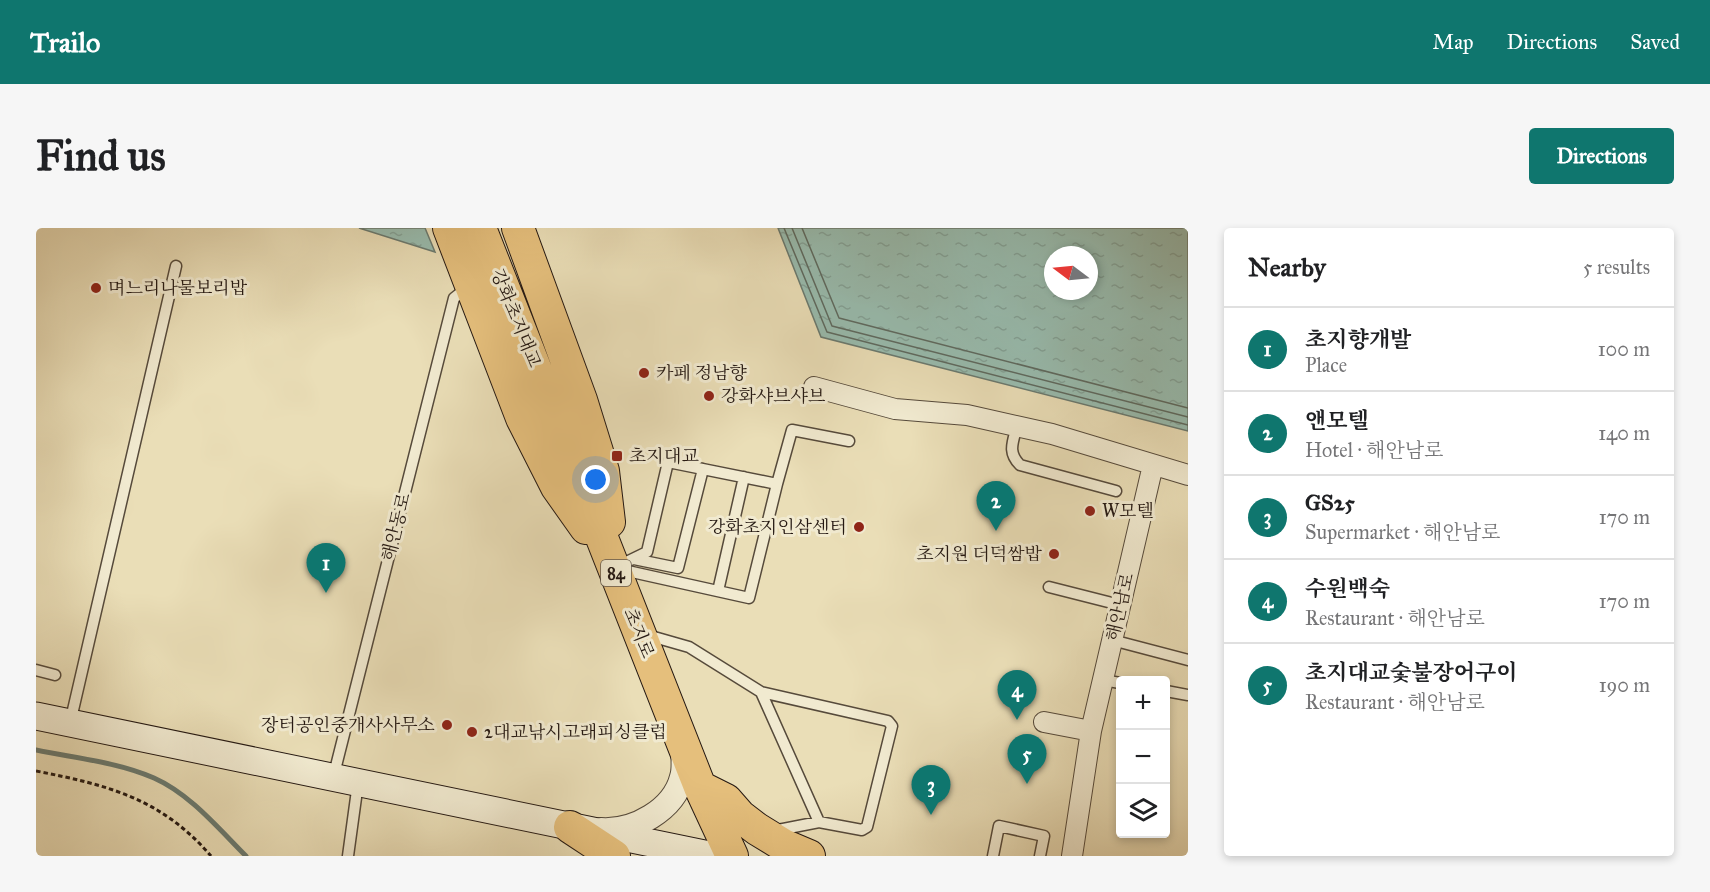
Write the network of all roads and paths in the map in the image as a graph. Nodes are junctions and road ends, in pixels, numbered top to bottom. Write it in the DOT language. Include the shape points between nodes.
graph roads {
  1 [pos="449,228"];
  2 [pos="480,228"];
  3 [pos="518,228"];
  4 [pos="176,266"];
  5 [pos="471,285"];
  6 [pos="814,387"];
  7 [pos="552,408"];
  8 [pos="1017,426"];
  9 [pos="849,441"];
  10 [pos="1153,465"];
  11 [pos="703,469"];
  12 [pos="1188,475"];
  13 [pos="744,477"];
  14 [pos="777,484"];
  15 [pos="1116,491"];
  16 [pos="624,564"];
  17 [pos="1049,587"];
  18 [pos="718,591"];
  19 [pos="1120,604"];
  20 [pos="638,632"];
  21 [pos="1112,640"];
  22 [pos="1188,660"];
  23 [pos="36,670"];
  24 [pos="55,675"];
  25 [pos="1112,681"];
  26 [pos="761,692"];
  27 [pos="1170,692"];
  28 [pos="1188,695"];
  29 [pos="36,716"];
  30 [pos="1044,722"];
  31 [pos="70,723"];
  32 [pos="1091,731"];
  33 [pos="682,737"];
  34 [pos="36,771"];
  35 [pos="346,780"];
  36 [pos="700,787"];
  37 [pos="819,822"];
  38 [pos="570,827"];
  39 [pos="764,833"];
  40 [pos="211,856"];
  41 [pos="348,856"];
  42 [pos="614,856"];
  43 [pos="714,856"];
  44 [pos="732,856"];
  45 [pos="809,856"];
  46 [pos="993,856"];
  47 [pos="1040,856"];
  48 [pos="1072,856"];
  1 -- 5 [label="main road"];
  2 -- 7 [label="main road, 강화초지대교 / 84"];
  3 -- 16 [label="main road" via="581,400 603,471"];
  4 -- 31 [label="lane"];
  5 -- 16 [label="main road" via="522,418 557,487"];
  5 -- 35 [label="lane, 해안동로" via="454,298"];
  6 -- 8 [label="street" via="896,409 967,415"];
  7 -- 16 [label="main road, 초지로 / 84"];
  8 -- 10 [label="street"];
  8 -- 15 [label="lane" via="1010,450 1020,465"];
  9 -- 14 [label="lane" via="792,430"];
  10 -- 12 [label="street"];
  10 -- 19 [label="street, 해안남로"];
  11 -- 13 [label="lane"];
  11 -- 16 [label="lane" via="668,462 647,552"];
  11 -- 16 [label="lane" via="678,568"];
  13 -- 14 [label="lane"];
  13 -- 18 [label="lane"];
  14 -- 18 [label="lane" via="749,598"];
  16 -- 18 [label="lane"];
  16 -- 20 [label="main road, 초지로 / 84"];
  17 -- 19 [label="lane"];
  19 -- 21 [label="street, 해안남로"];
  20 -- 26 [label="lane" via="689,647"];
  20 -- 33 [label="main road, 초지로 / 84"];
  21 -- 22 [label="lane"];
  21 -- 25 [label="street, 해안남로"];
  23 -- 24 [label="lane"];
  25 -- 32 [label="street, 해안남로"];
  26 -- 37 [label="lane"];
  26 -- 37 [label="lane" via="888,721 892,726 867,828"];
  27 -- 28 [label="lane"];
  29 -- 31 [label="main road"];
  30 -- 32 [label="street"];
  31 -- 35 [label="main road"];
  32 -- 48 [label="street, 해안남로"];
  33 -- 36 [label="main road, 초지로 / 84"];
  33 -- 38 [label="street" via="683,774 679,785 650,818 610,830"];
  34 -- 40 [label="path" via="98,783 130,794 182,829"];
  35 -- 38 [label="main road"];
  35 -- 41 [label="lane, 해안동로"];
  36 -- 39 [label="main road" via="726,800"];
  36 -- 44 [label="main road, 초지로 / 84"];
  37 -- 39 [label="lane"];
  38 -- 42 [label="main road"];
  38 -- 43 [label="main road"];
  39 -- 45 [label="main road"];
  46 -- 47 [label="lane" via="999,826 1044,836"];
}
